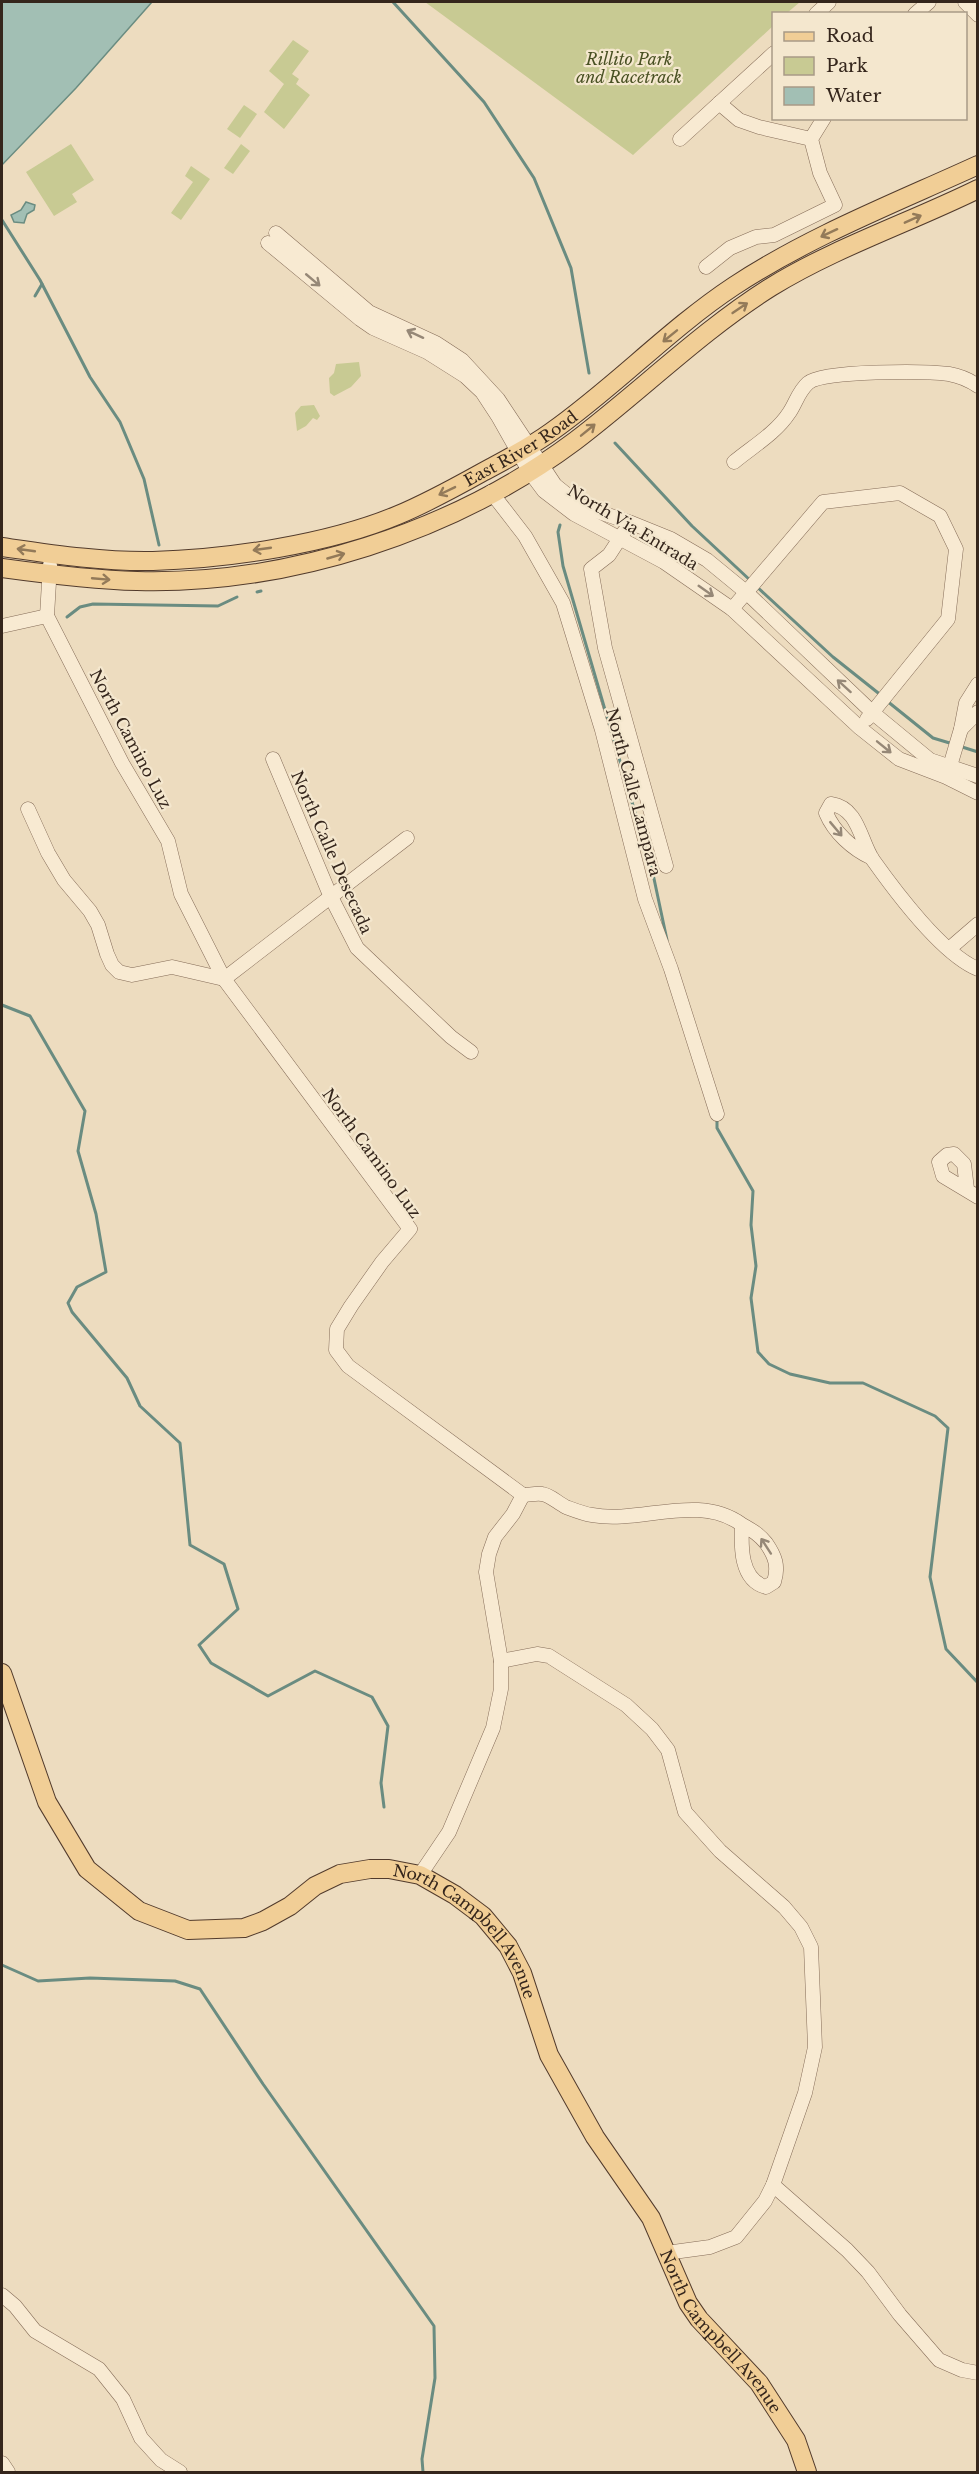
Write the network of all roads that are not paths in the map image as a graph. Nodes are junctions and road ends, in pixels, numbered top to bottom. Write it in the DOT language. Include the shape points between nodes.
graph roads {
  1 [pos="965,2"];
  2 [pos="978,15"];
  3 [pos="772,55"];
  4 [pos="719,103"];
  5 [pos="823,120"];
  6 [pos="680,139"];
  7 [pos="811,139"];
  8 [pos="978,165"];
  9 [pos="978,189"];
  10 [pos="272,238"];
  11 [pos="706,267"];
  12 [pos="978,386"];
  13 [pos="523,450"];
  14 [pos="734,462"];
  15 [pos="535,468"];
  16 [pos="491,492"];
  17 [pos="629,522"];
  18 [pos="621,539"];
  19 [pos="2,547"];
  20 [pos="52,554"];
  21 [pos="2,568"];
  22 [pos="48,574"];
  23 [pos="746,592"];
  24 [pos="732,609"];
  25 [pos="47,615"];
  26 [pos="2,626"];
  27 [pos="978,684"];
  28 [pos="978,712"];
  29 [pos="873,713"];
  30 [pos="860,728"];
  31 [pos="961,729"];
  32 [pos="273,759"];
  33 [pos="948,772"];
  34 [pos="978,776"];
  35 [pos="978,793"];
  36 [pos="28,809"];
  37 [pos="407,838"];
  38 [pos="872,858"];
  39 [pos="666,866"];
  40 [pos="330,895"];
  41 [pos="978,924"];
  42 [pos="949,949"];
  43 [pos="978,969"];
  44 [pos="224,979"];
  45 [pos="471,1052"];
  46 [pos="717,1114"];
  47 [pos="523,1496"];
  48 [pos="742,1525"];
  49 [pos="501,1661"];
  50 [pos="2,1673"];
  51 [pos="420,1875"];
  52 [pos="773,2185"];
  53 [pos="666,2253"];
  54 [pos="2,2295"];
  55 [pos="978,2373"];
  56 [pos="2,2463"];
  57 [pos="8,2472"];
  58 [pos="180,2472"];
  59 [pos="807,2472"];
  1 -- 2 [label="street"];
  3 -- 4 [label="street"];
  4 -- 6 [label="street"];
  4 -- 7 [label="street" via="739,120 759,128"];
  5 -- 7 [label="street"];
  7 -- 11 [label="street" via="819,173 835,205 774,235 756,237 730,248"];
  8 -- 13 [label="main road, East River Road, one-way" via="771,263 717,298 580,411"];
  15 -- 9 [label="main road, East River Road, one-way" via="582,435 732,313 773,286"];
  10 -- 13 [label="street, North Via Entrada" via="360,319 465,376 482,392"];
  12 -- 14 [label="street" via="966,378 947,374 837,374 810,381 778,426"];
  13 -- 15 [label="street, North Via Entrada"];
  13 -- 20 [label="main road, East River Road, one-way" via="398,515 303,542 151,561"];
  15 -- 16 [label="main road, East River Road"];
  15 -- 17 [label="street, North Via Entrada" via="581,506"];
  15 -- 18 [label="street, North Via Entrada" via="544,491 574,514"];
  22 -- 16 [label="main road, East River Road, one-way" via="138,581 254,573 329,558 388,540"];
  16 -- 46 [label="street, North Calle Lampara" via="525,536 563,603 602,730 645,899"];
  17 -- 18 [label="street, North Calle Lampara"];
  17 -- 23 [label="street, North Via Entrada" via="707,560"];
  18 -- 24 [label="street, North Via Entrada, one-way" via="664,562"];
  18 -- 39 [label="street, North Calle Lampara" via="591,569 594,596"];
  20 -- 19 [label="main road, East River Road, one-way"];
  20 -- 22 [label="street, North Camino Luz"];
  21 -- 22 [label="main road, East River Road"];
  22 -- 25 [label="street, North Camino Luz"];
  23 -- 24 [label="street"];
  29 -- 23 [label="street, North Via Entrada, one-way"];
  23 -- 29 [label="street" via="823,502 900,493 940,516 956,549 948,619"];
  24 -- 30 [label="street, North Via Entrada"];
  25 -- 26 [label="street"];
  25 -- 44 [label="street, North Camino Luz" via="122,763 168,841 185,904"];
  27 -- 31 [label="street" via="966,703"];
  28 -- 31 [label="street"];
  29 -- 30 [label="street"];
  29 -- 33 [label="street, North Via Entrada"];
  30 -- 33 [label="street, North Via Entrada, one-way" via="899,759"];
  31 -- 33 [label="street"];
  32 -- 40 [label="street, North Calle Desecada"];
  33 -- 34 [label="street, North Via Entrada"];
  33 -- 35 [label="street, North Via Entrada"];
  36 -- 44 [label="street" via="64,880 98,925 107,954 119,972 132,975 172,967"];
  37 -- 40 [label="street"];
  38 -- 42 [label="street"];
  40 -- 44 [label="street"];
  40 -- 45 [label="street, North Calle Desecada" via="357,948"];
  41 -- 42 [label="street"];
  42 -- 43 [label="street"];
  44 -- 47 [label="street, North Camino Luz" via="410,1229 382,1262 337,1329 336,1350 340,1359"];
  47 -- 48 [label="street" via="543,1494 592,1515 718,1511"];
  47 -- 49 [label="street" via="495,1538 486,1572"];
  49 -- 51 [label="street" via="498,1708 484,1754 449,1832"];
  49 -- 52 [label="street" via="537,1654 549,1656 626,1705 668,1750 685,1812 720,1851 784,1907 807,1936 811,1947 815,2047 805,2093"];
  50 -- 51 [label="main road, North Campbell Avenue" via="47,1802 87,1869 139,1911 188,1930 244,1928 263,1921 340,1874 389,1869"];
  51 -- 53 [label="main road, North Campbell Avenue" via="483,1916 508,1946 522,1972 549,2055 596,2137 651,2218"];
  52 -- 53 [label="street" via="736,2237 710,2247"];
  52 -- 55 [label="street" via="868,2272 939,2360"];
  53 -- 59 [label="main road, North Campbell Avenue" via="688,2303 759,2383 796,2440"];
  54 -- 58 [label="street" via="35,2331 99,2369 123,2399 141,2438 161,2460"];
  56 -- 57 [label="street"];
}
